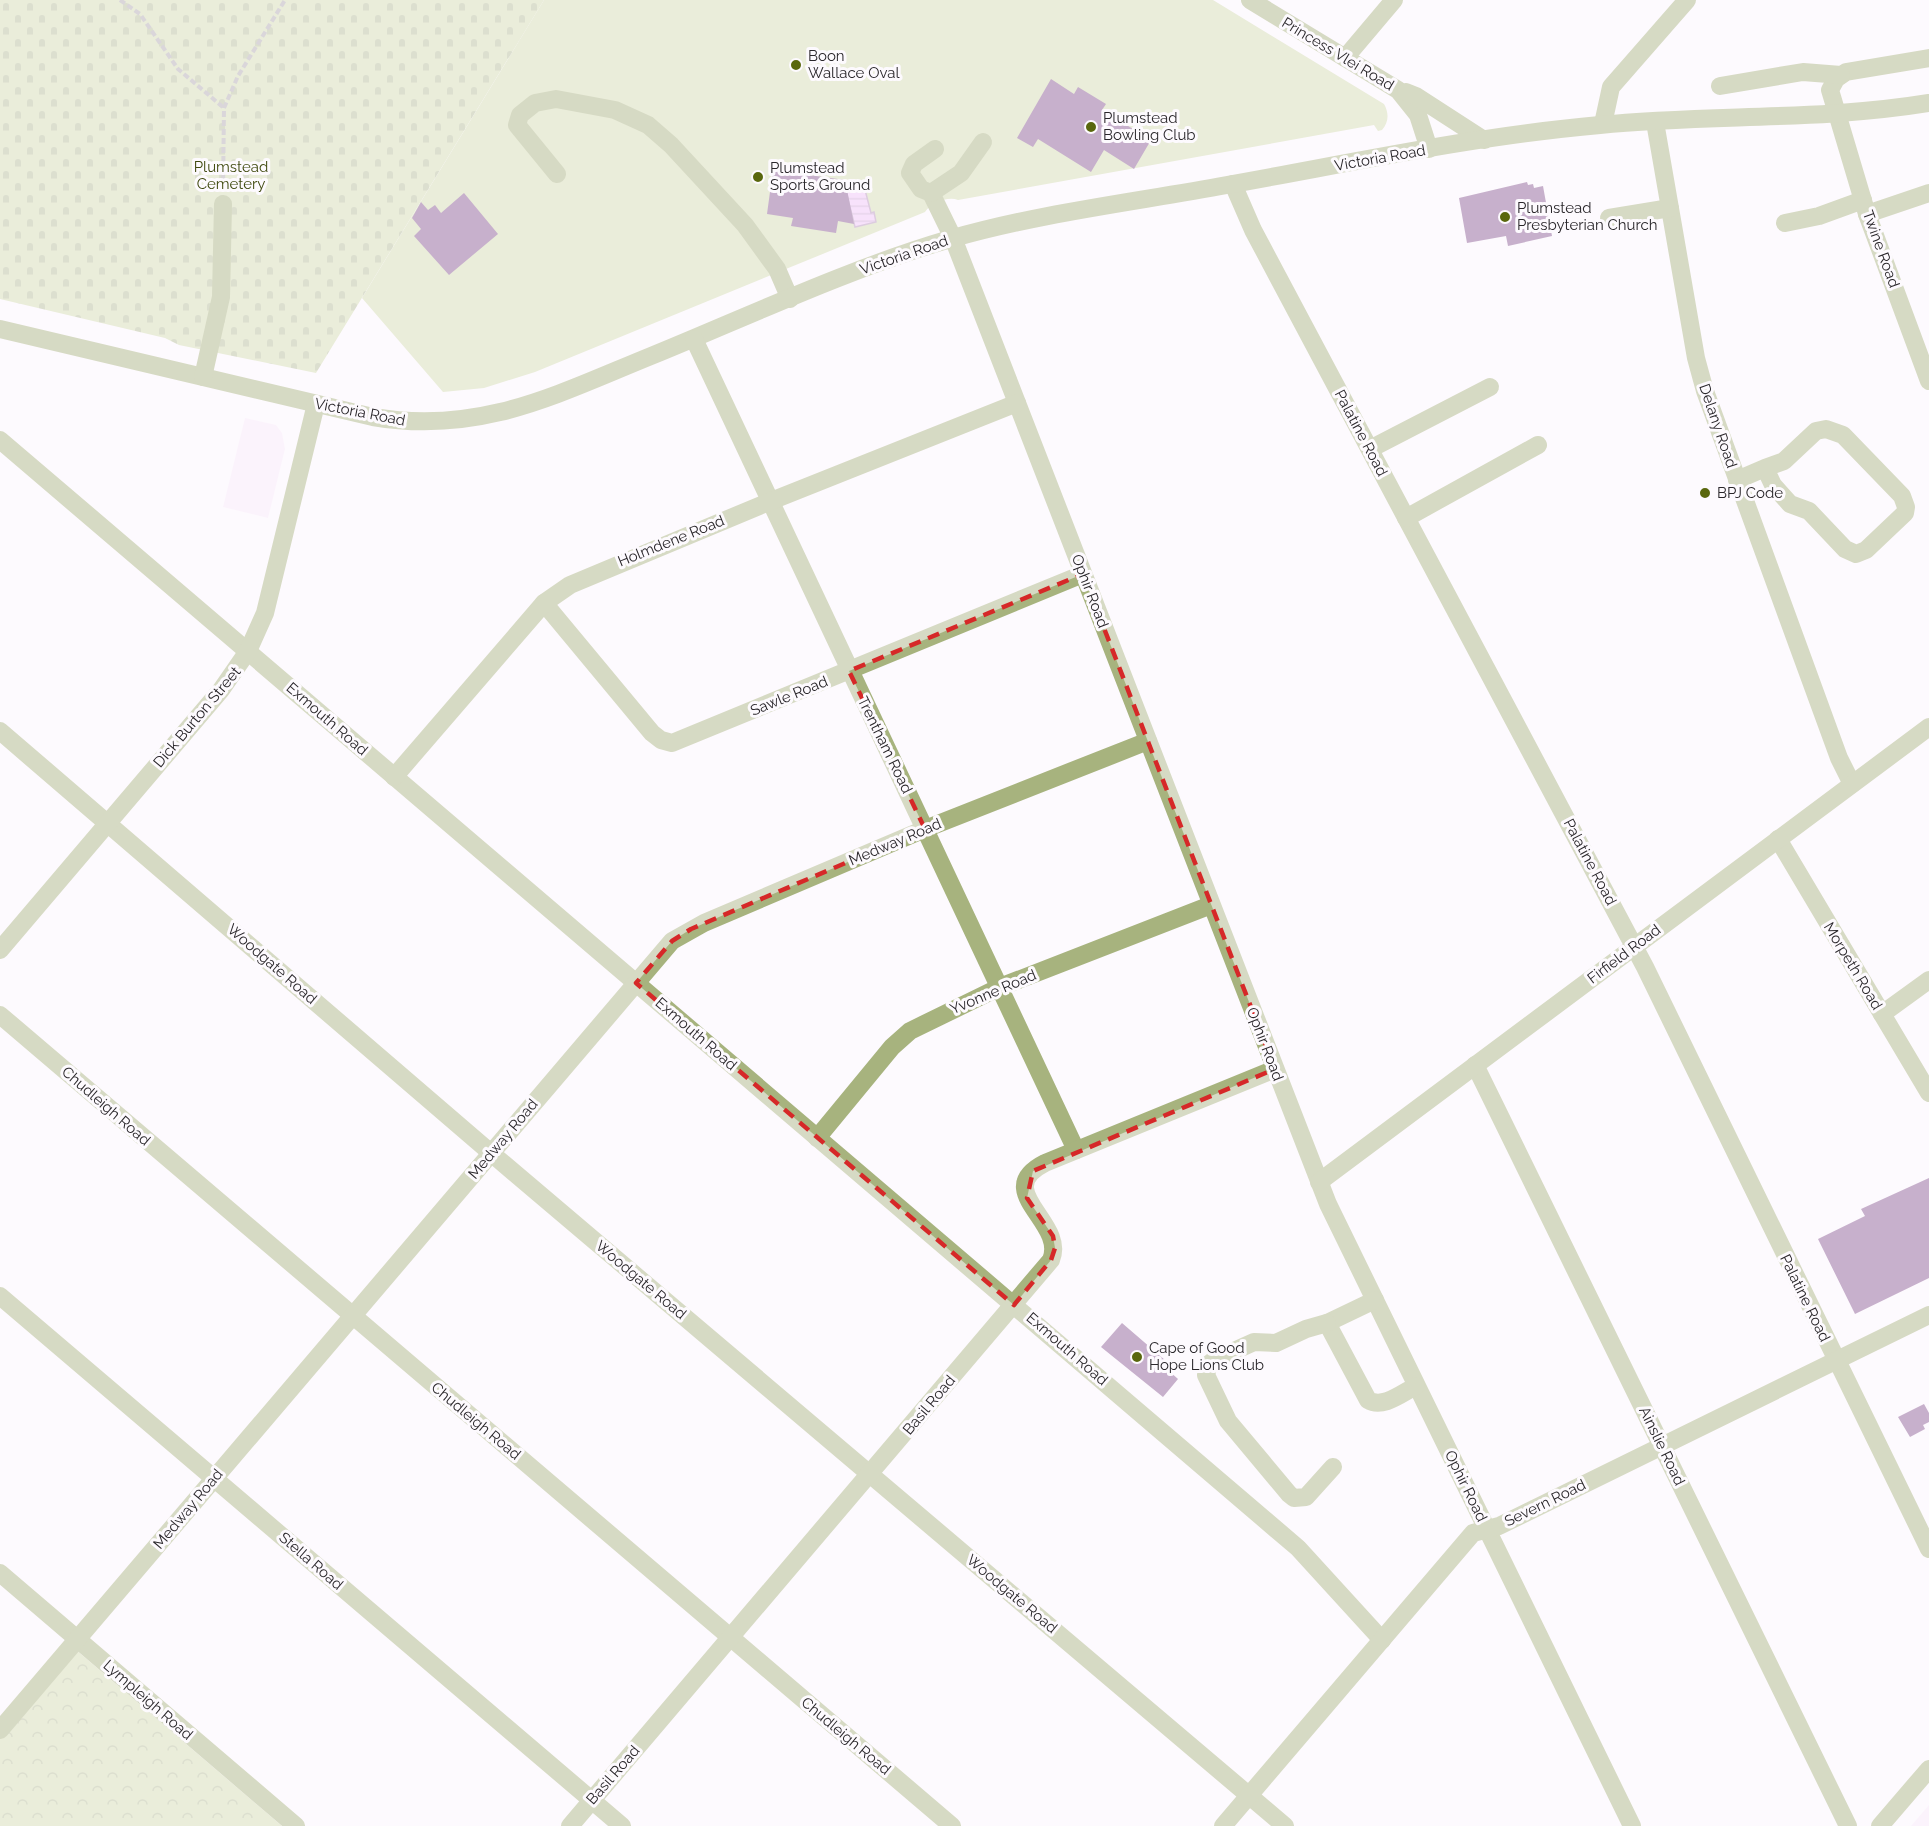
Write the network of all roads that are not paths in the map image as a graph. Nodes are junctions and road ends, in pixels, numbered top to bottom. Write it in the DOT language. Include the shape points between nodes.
graph roads {
  1 [pos="1250,0"];
  2 [pos="1394,0"];
  3 [pos="1687,0"];
  4 [pos="1345,57"];
  5 [pos="1929,58"];
  6 [pos="1841,75"];
  7 [pos="1720,86"];
  8 [pos="1398,90"];
  9 [pos="1929,103"];
  10 [pos="1836,116"];
  11 [pos="1655,122"];
  12 [pos="1604,124"];
  13 [pos="1484,140"];
  14 [pos="983,142"];
  15 [pos="935,149"];
  16 [pos="1430,149"];
  17 [pos="557,174"];
  18 [pos="1233,184"];
  19 [pos="931,193"];
  20 [pos="1929,193"];
  21 [pos="223,204"];
  22 [pos="1865,207"];
  23 [pos="1670,208"];
  24 [pos="1608,218"];
  25 [pos="1785,223"];
  26 [pos="953,238"];
  27 [pos="790,299"];
  28 [pos="0,329"];
  29 [pos="694,339"];
  30 [pos="203,377"];
  31 [pos="1929,381"];
  32 [pos="1490,387"];
  33 [pos="1017,403"];
  34 [pos="316,404"];
  35 [pos="0,440"];
  36 [pos="1538,445"];
  37 [pos="1370,449"];
  38 [pos="1765,468"];
  39 [pos="1737,480"];
  40 [pos="771,501"];
  41 [pos="1406,518"];
  42 [pos="1083,574"];
  43 [pos="544,603"];
  44 [pos="248,651"];
  45 [pos="849,671"];
  46 [pos="1929,727"];
  47 [pos="0,731"];
  48 [pos="1148,741"];
  49 [pos="394,777"];
  50 [pos="1852,784"];
  51 [pos="108,823"];
  52 [pos="925,829"];
  53 [pos="1778,839"];
  54 [pos="1211,905"];
  55 [pos="1634,946"];
  56 [pos="0,950"];
  57 [pos="1929,980"];
  58 [pos="636,983"];
  59 [pos="1000,987"];
  60 [pos="1882,1014"];
  61 [pos="0,1015"];
  62 [pos="1475,1065"];
  63 [pos="1275,1069"];
  64 [pos="1929,1093"];
  65 [pos="816,1138"];
  66 [pos="1076,1150"];
  67 [pos="491,1153"];
  68 [pos="1319,1182"];
  69 [pos="0,1296"];
  70 [pos="1375,1300"];
  71 [pos="1014,1305"];
  72 [pos="1929,1315"];
  73 [pos="352,1316"];
  74 [pos="1328,1323"];
  75 [pos="1836,1360"];
  76 [pos="1416,1386"];
  77 [pos="1661,1445"];
  78 [pos="1333,1467"];
  79 [pos="871,1474"];
  80 [pos="214,1478"];
  81 [pos="1487,1529"];
  82 [pos="1929,1549"];
  83 [pos="0,1574"];
  84 [pos="731,1638"];
  85 [pos="77,1639"];
  86 [pos="1382,1640"];
  87 [pos="0,1730"];
  88 [pos="1929,1769"];
  89 [pos="1249,1795"];
  90 [pos="592,1800"];
  91 [pos="296,1826"];
  92 [pos="570,1826"];
  93 [pos="622,1826"];
  94 [pos="952,1826"];
  95 [pos="1222,1826"];
  96 [pos="1285,1826"];
  97 [pos="1632,1826"];
  98 [pos="1848,1826"];
  99 [pos="1880,1826"];
  1 -- 4 [label="street, Princess Vlei Road"];
  2 -- 4 [label="street"];
  3 -- 12 [label="street" via="1611,87"];
  4 -- 8 [label="street, Princess Vlei Road"];
  5 -- 6 [label="street"];
  6 -- 7 [label="street" via="1794,73"];
  6 -- 10 [label="street" via="1830,90"];
  8 -- 13 [label="street" via="1416,96"];
  8 -- 16 [label="street, Princess Vlei Road" via="1418,114"];
  9 -- 10 [label="street, Victoria Road"];
  10 -- 11 [label="street, Victoria Road"];
  10 -- 22 [label="street, Twine Road"];
  11 -- 12 [label="street, Victoria Road"];
  11 -- 23 [label="street, Delany Road"];
  12 -- 13 [label="street, Victoria Road"];
  13 -- 16 [label="street, Victoria Road"];
  14 -- 19 [label="street" via="961,173"];
  15 -- 19 [label="street, Ophir Road" via="910,170 919,186"];
  16 -- 18 [label="street, Victoria Road"];
  17 -- 27 [label="street" via="517,125 520,115 535,103 572,100 637,118 665,138 745,225 777,269"];
  18 -- 26 [label="street, Victoria Road"];
  18 -- 37 [label="street, Palatine Road" via="1253,230"];
  19 -- 26 [label="street, Ophir Road"];
  20 -- 22 [label="street"];
  21 -- 30 [label="street" via="222,297"];
  22 -- 25 [label="street"];
  22 -- 31 [label="street, Twine Road"];
  23 -- 24 [label="street"];
  23 -- 39 [label="street, Delany Road" via="1696,358"];
  26 -- 27 [label="street, Victoria Road"];
  26 -- 33 [label="street, Ophir Road"];
  27 -- 29 [label="street, Victoria Road"];
  28 -- 30 [label="street, Victoria Road"];
  29 -- 34 [label="street, Victoria Road" via="532,404 489,417 447,422 402,421"];
  29 -- 40 [label="street, Trentham Road"];
  30 -- 34 [label="street, Victoria Road"];
  32 -- 37 [label="street"];
  33 -- 40 [label="street, Holmdene Road"];
  33 -- 42 [label="street, Ophir Road"];
  34 -- 44 [label="street, Dick Burton Street" via="264,613"];
  35 -- 44 [label="street, Exmouth Road"];
  36 -- 41 [label="street"];
  37 -- 41 [label="street, Palatine Road"];
  38 -- 38 [label="street" via="1773,485 1789,502 1809,511 1850,553 1866,550 1905,513 1902,496 1837,432 1816,431 1784,461"];
  38 -- 39 [label="street"];
  39 -- 50 [label="street, Delany Road"];
  40 -- 43 [label="street, Holmdene Road" via="584,578"];
  40 -- 45 [label="street, Trentham Road"];
  41 -- 55 [label="street, Palatine Road"];
  42 -- 45 [label="street, Sawle Road"];
  42 -- 48 [label="street, Ophir Road"];
  43 -- 45 [label="street, Sawle Road" via="652,733 667,742 683,740"];
  43 -- 49 [label="street, Holmdene Road"];
  44 -- 49 [label="street, Exmouth Road"];
  44 -- 51 [label="street, Dick Burton Street" via="221,690"];
  45 -- 52 [label="street, Trentham Road"];
  46 -- 50 [label="street, Firfield Road"];
  47 -- 51 [label="street, Woodgate Road"];
  48 -- 52 [label="street, Medway Road"];
  48 -- 54 [label="street, Ophir Road"];
  49 -- 58 [label="street, Exmouth Road"];
  50 -- 53 [label="street, Firfield Road"];
  51 -- 56 [label="street, Dick Burton Street"];
  51 -- 67 [label="street, Woodgate Road"];
  52 -- 58 [label="street, Medway Road" via="691,929 672,941"];
  52 -- 59 [label="street, Trentham Road"];
  53 -- 55 [label="street, Firfield Road"];
  53 -- 60 [label="street, Morpeth Road"];
  54 -- 59 [label="street, Yvonne Road"];
  54 -- 63 [label="street, Ophir Road"];
  55 -- 62 [label="street, Firfield Road"];
  55 -- 75 [label="street, Palatine Road"];
  57 -- 60 [label="street"];
  58 -- 65 [label="street, Exmouth Road"];
  58 -- 67 [label="street, Medway Road"];
  59 -- 65 [label="street, Yvonne Road" via="910,1030"];
  59 -- 66 [label="street, Trentham Road"];
  60 -- 64 [label="street, Morpeth Road"];
  61 -- 73 [label="street, Chudleigh Road"];
  62 -- 68 [label="street, Firfield Road"];
  62 -- 77 [label="street, Ainslie Road"];
  63 -- 66 [label="street, Basil Road"];
  63 -- 68 [label="street, Ophir Road"];
  65 -- 71 [label="street, Exmouth Road"];
  66 -- 71 [label="street, Basil Road" via="1038,1166 1029,1177 1027,1198 1053,1236 1055,1248 1051,1260"];
  67 -- 73 [label="street, Medway Road"];
  67 -- 79 [label="street, Woodgate Road"];
  68 -- 70 [label="street, Ophir Road"];
  69 -- 80 [label="street, Stella Road"];
  70 -- 74 [label="street"];
  70 -- 76 [label="street, Ophir Road"];
  71 -- 79 [label="street, Basil Road"];
  71 -- 86 [label="street, Exmouth Road" via="1298,1548"];
  72 -- 75 [label="street, Severn Road"];
  73 -- 80 [label="street, Medway Road"];
  73 -- 84 [label="street, Chudleigh Road"];
  74 -- 76 [label="street" via="1368,1400 1384,1402"];
  74 -- 78 [label="street" via="1276,1343 1250,1343 1214,1360 1206,1375 1228,1421 1294,1498 1306,1497"];
  75 -- 77 [label="street, Severn Road"];
  75 -- 82 [label="street, Palatine Road"];
  76 -- 81 [label="street, Ophir Road"];
  77 -- 81 [label="street, Severn Road"];
  77 -- 98 [label="street, Ainslie Road"];
  79 -- 84 [label="street, Basil Road"];
  79 -- 89 [label="street, Woodgate Road"];
  80 -- 85 [label="street, Medway Road"];
  80 -- 90 [label="street, Stella Road"];
  81 -- 86 [label="street, Severn Road" via="1473,1533"];
  81 -- 97 [label="street, Ophir Road"];
  83 -- 85 [label="street, Lympleigh Road"];
  84 -- 90 [label="street, Basil Road"];
  84 -- 94 [label="street, Chudleigh Road"];
  85 -- 87 [label="street, Medway Road"];
  85 -- 91 [label="street, Lympleigh Road"];
  86 -- 89 [label="street, Severn Road"];
  88 -- 99 [label="street"];
  89 -- 95 [label="street, Severn Road"];
  89 -- 96 [label="street, Woodgate Road"];
  90 -- 92 [label="street, Basil Road"];
  90 -- 93 [label="street, Stella Road"];
}
